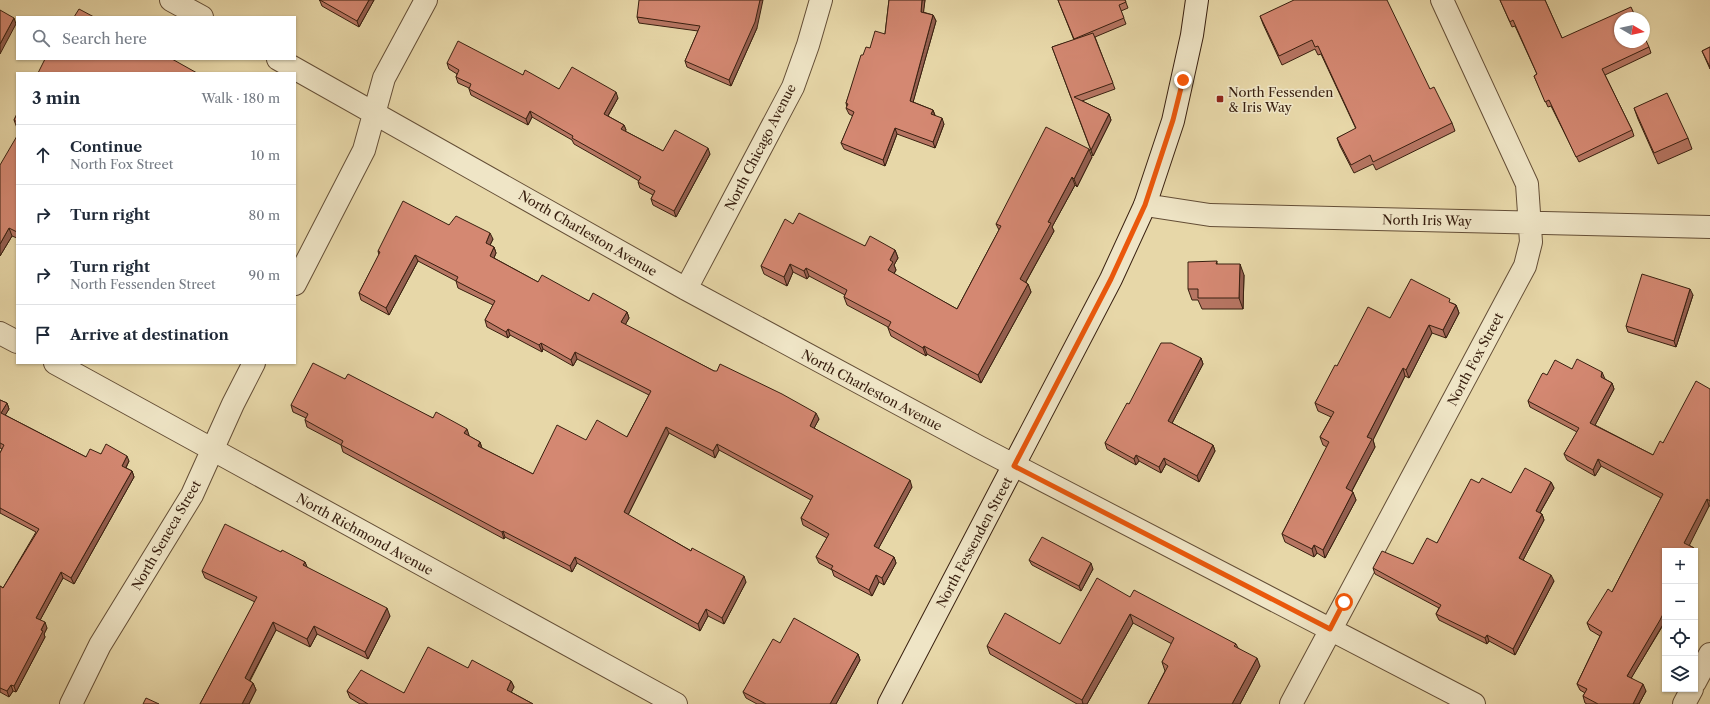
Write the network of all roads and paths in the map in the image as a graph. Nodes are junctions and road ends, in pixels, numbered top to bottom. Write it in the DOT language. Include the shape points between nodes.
graph roads {
  1 [pos="171,0"];
  2 [pos="426,0"];
  3 [pos="821,0"];
  4 [pos="1197,0"];
  5 [pos="1442,0"];
  6 [pos="200,16"];
  7 [pos="280,60"];
  8 [pos="375,112"];
  9 [pos="1145,205"];
  10 [pos="1531,223"];
  11 [pos="1710,227"];
  12 [pos="296,282"];
  13 [pos="686,289"];
  14 [pos="0,333"];
  15 [pos="16,341"];
  16 [pos="57,364"];
  17 [pos="253,364"];
  18 [pos="212,450"];
  19 [pos="1014,466"];
  20 [pos="1330,629"];
  21 [pos="1710,654"];
  22 [pos="1698,676"];
  23 [pos="1690,692"];
  24 [pos="71,704"];
  25 [pos="676,704"];
  26 [pos="889,704"];
  27 [pos="1291,704"];
  28 [pos="1474,704"];
  29 [pos="1684,704"];
  1 -- 6 [label="street"];
  2 -- 8 [label="street" via="384,78"];
  3 -- 13 [label="street, North Chicago Avenue" via="793,87"];
  4 -- 9 [label="street, North Fessenden Street" via="1173,120"];
  5 -- 10 [label="street, North Fox Street" via="1527,184"];
  7 -- 8 [label="street, North Charleston Avenue"];
  8 -- 12 [label="street" via="364,150"];
  8 -- 13 [label="street, North Charleston Avenue"];
  9 -- 10 [label="street, North Iris Way" via="1210,215"];
  9 -- 19 [label="street, North Fessenden Street" via="1111,279"];
  10 -- 11 [label="street, North Iris Way"];
  10 -- 20 [label="street, North Fox Street" via="1531,242 1525,266"];
  13 -- 19 [label="street, North Charleston Avenue"];
  14 -- 15 [label="street"];
  16 -- 18 [label="street, North Richmond Avenue"];
  17 -- 18 [label="street, North Seneca Street"];
  18 -- 24 [label="street, North Seneca Street" via="192,495 100,645"];
  18 -- 25 [label="street, North Richmond Avenue"];
  19 -- 20 [label="street, North Charleston Avenue"];
  19 -- 26 [label="street, North Fessenden Street"];
  20 -- 27 [label="street, North Fox Street"];
  20 -- 28 [label="street, North Charleston Avenue"];
  21 -- 22 [label="street"];
  23 -- 29 [label="street"];
}
